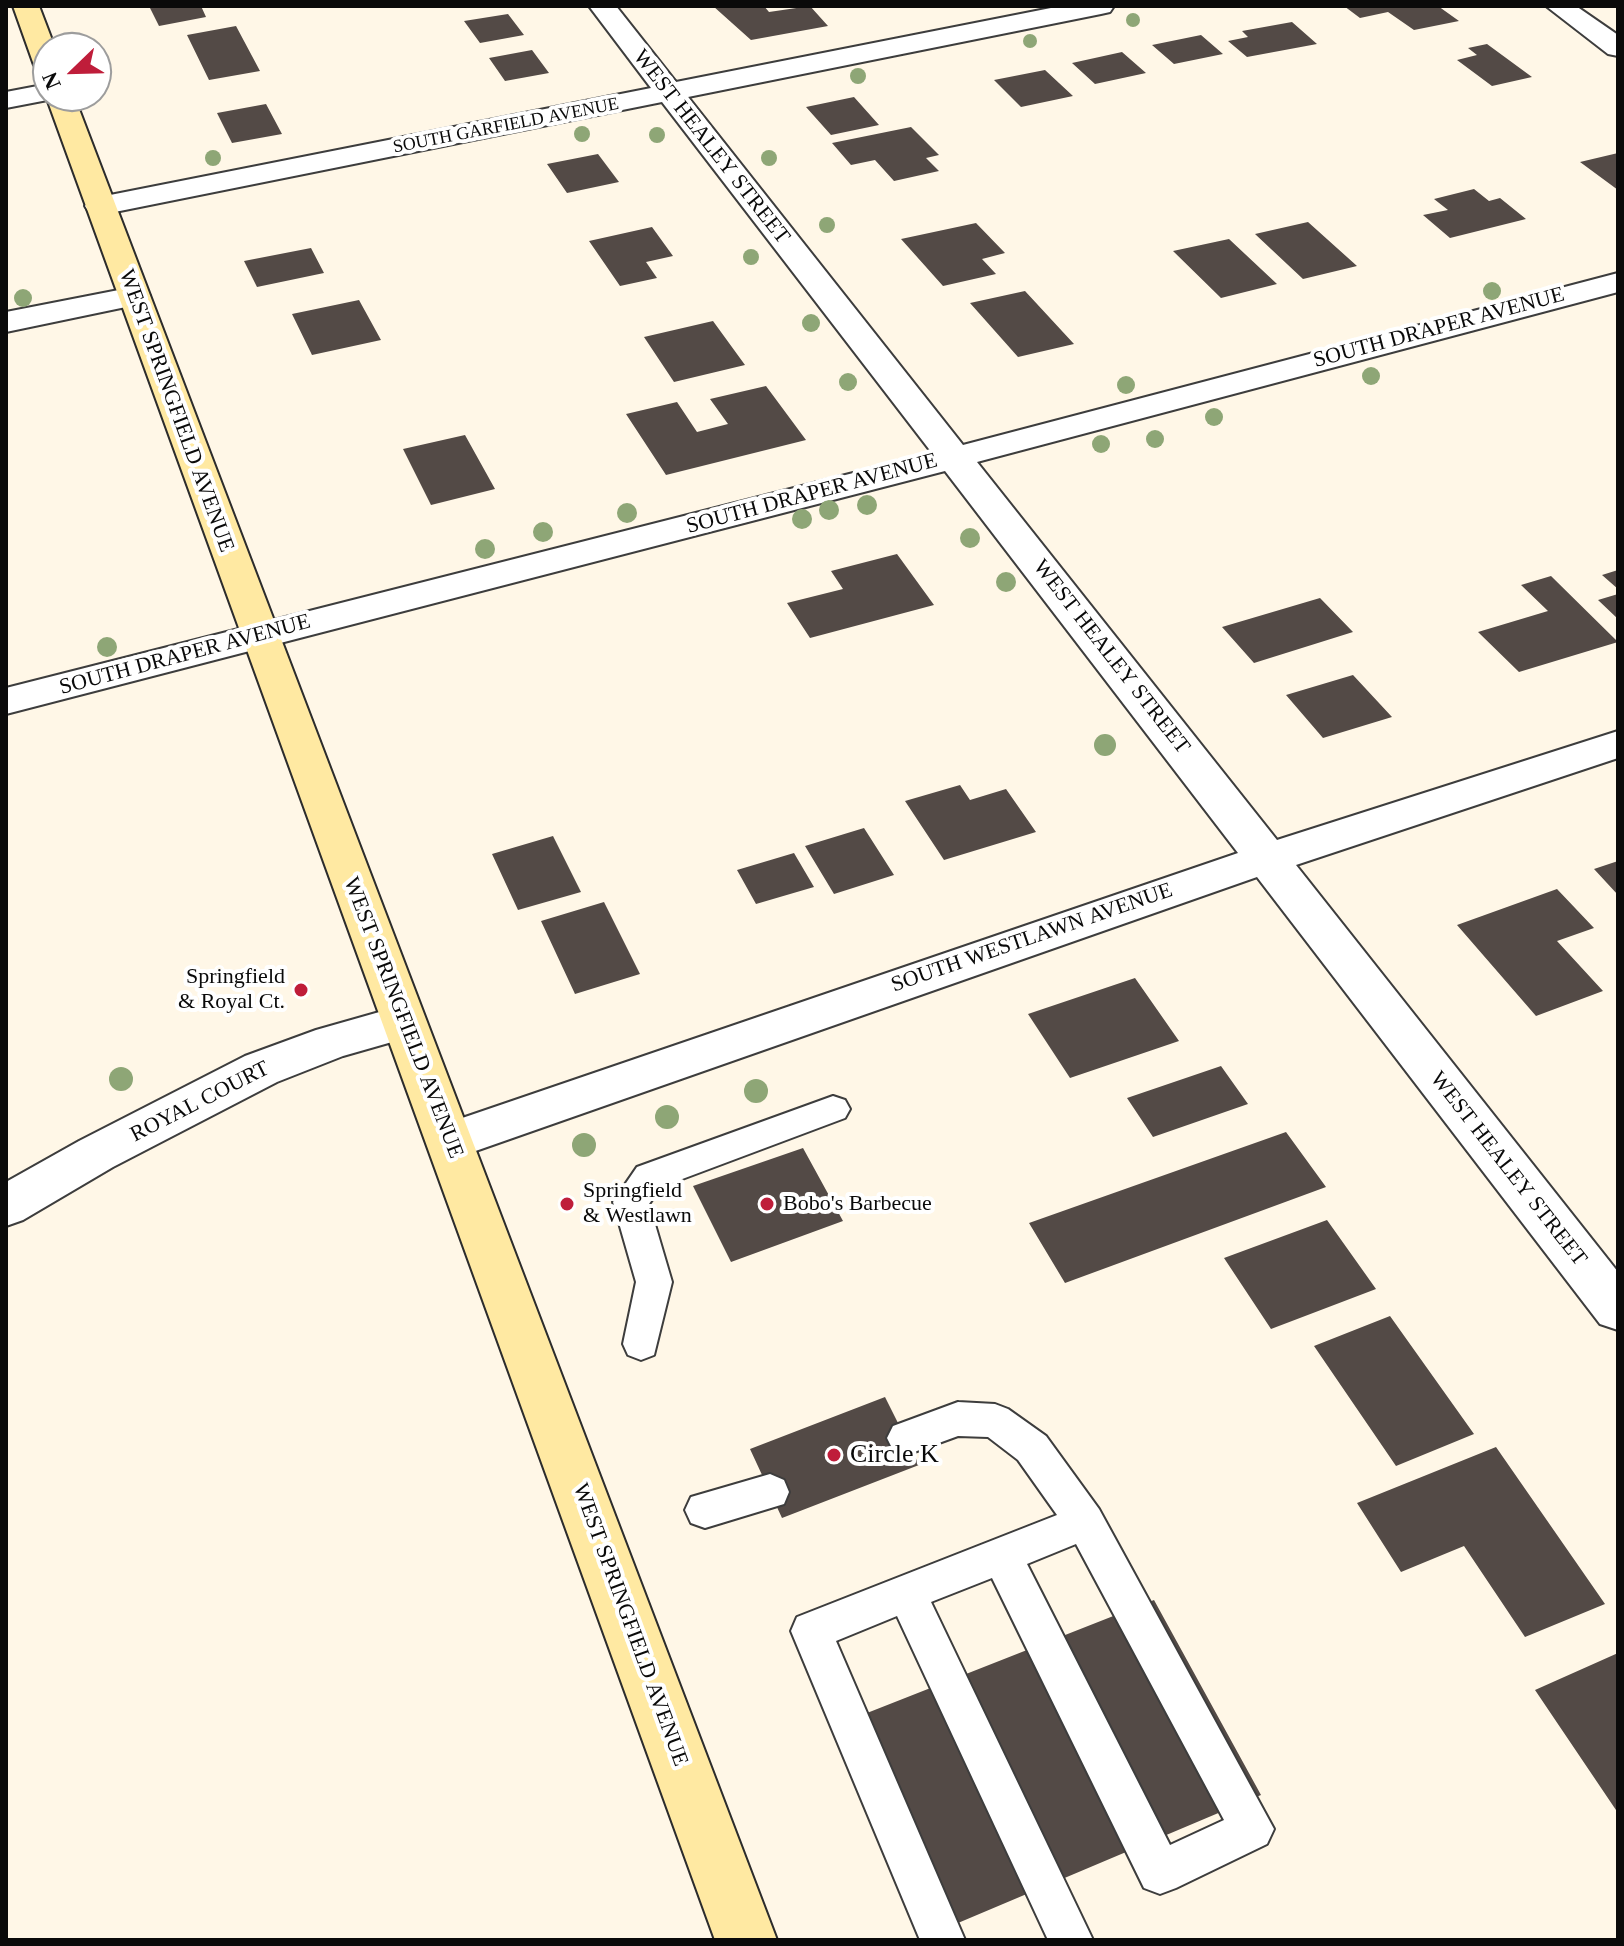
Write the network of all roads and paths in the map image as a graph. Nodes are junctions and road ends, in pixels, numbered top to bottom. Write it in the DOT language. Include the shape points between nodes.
graph roads {
  1 [pos="26,6"];
  2 [pos="602,6"];
  3 [pos="1101,6"];
  4 [pos="1559,6"];
  5 [pos="36,32"];
  6 [pos="1618,48"];
  7 [pos="667,94"];
  8 [pos="32,95"];
  9 [pos="6,100"];
  10 [pos="66,112"];
  11 [pos="100,206"];
  12 [pos="1618,282"];
  13 [pos="134,296"];
  14 [pos="6,322"];
  15 [pos="955,456"];
  16 [pos="259,635"];
  17 [pos="6,701"];
  18 [pos="1618,744"];
  19 [pos="1266,859"];
  20 [pos="404,1022"];
  21 [pos="833,1109"];
  22 [pos="450,1141"];
  23 [pos="6,1206"];
  24 [pos="1618,1309"];
  25 [pos="641,1344"];
  26 [pos="906,1438"];
  27 [pos="770,1492"];
  28 [pos="705,1510"];
  29 [pos="1085,1522"];
  30 [pos="1002,1556"];
  31 [pos="907,1594"];
  32 [pos="746,1940"];
  33 [pos="943,1940"];
  34 [pos="1071,1940"];
  1 -- 5 [label="main road"];
  2 -- 7 [label="street, WEST HEALEY STREET"];
  3 -- 7 [label="street, SOUTH GARFIELD AVENUE"];
  4 -- 6 [label="street"];
  7 -- 11 [label="street, SOUTH GARFIELD AVENUE"];
  7 -- 15 [label="street, WEST HEALEY STREET"];
  8 -- 9 [label="street"];
  10 -- 11 [label="main road, WEST SPRINGFIELD AVENUE"];
  11 -- 13 [label="main road, WEST SPRINGFIELD AVENUE"];
  12 -- 15 [label="street, SOUTH DRAPER AVENUE"];
  13 -- 14 [label="street"];
  13 -- 16 [label="main road, WEST SPRINGFIELD AVENUE"];
  15 -- 16 [label="street, SOUTH DRAPER AVENUE"];
  15 -- 19 [label="street, WEST HEALEY STREET"];
  16 -- 17 [label="street, SOUTH DRAPER AVENUE"];
  16 -- 20 [label="main road, WEST SPRINGFIELD AVENUE"];
  18 -- 19 [label="street, SOUTH WESTLAWN AVENUE"];
  19 -- 22 [label="street, SOUTH WESTLAWN AVENUE"];
  19 -- 24 [label="street, WEST HEALEY STREET"];
  20 -- 22 [label="main road, WEST SPRINGFIELD AVENUE"];
  20 -- 23 [label="street, ROYAL COURT" via="261,1069"];
  21 -- 25 [label="lane" via="649,1177 631,1202 654,1282"];
  22 -- 32 [label="main road, WEST SPRINGFIELD AVENUE"];
  26 -- 29 [label="lane" via="958,1419 995,1421 1032,1448"];
  27 -- 28 [label="lane"];
  29 -- 30 [label="lane"];
  29 -- 30 [label="lane" via="1252,1829 1160,1872"];
  30 -- 31 [label="lane"];
  31 -- 33 [label="lane" via="811,1631"];
  31 -- 34 [label="lane"];
}
